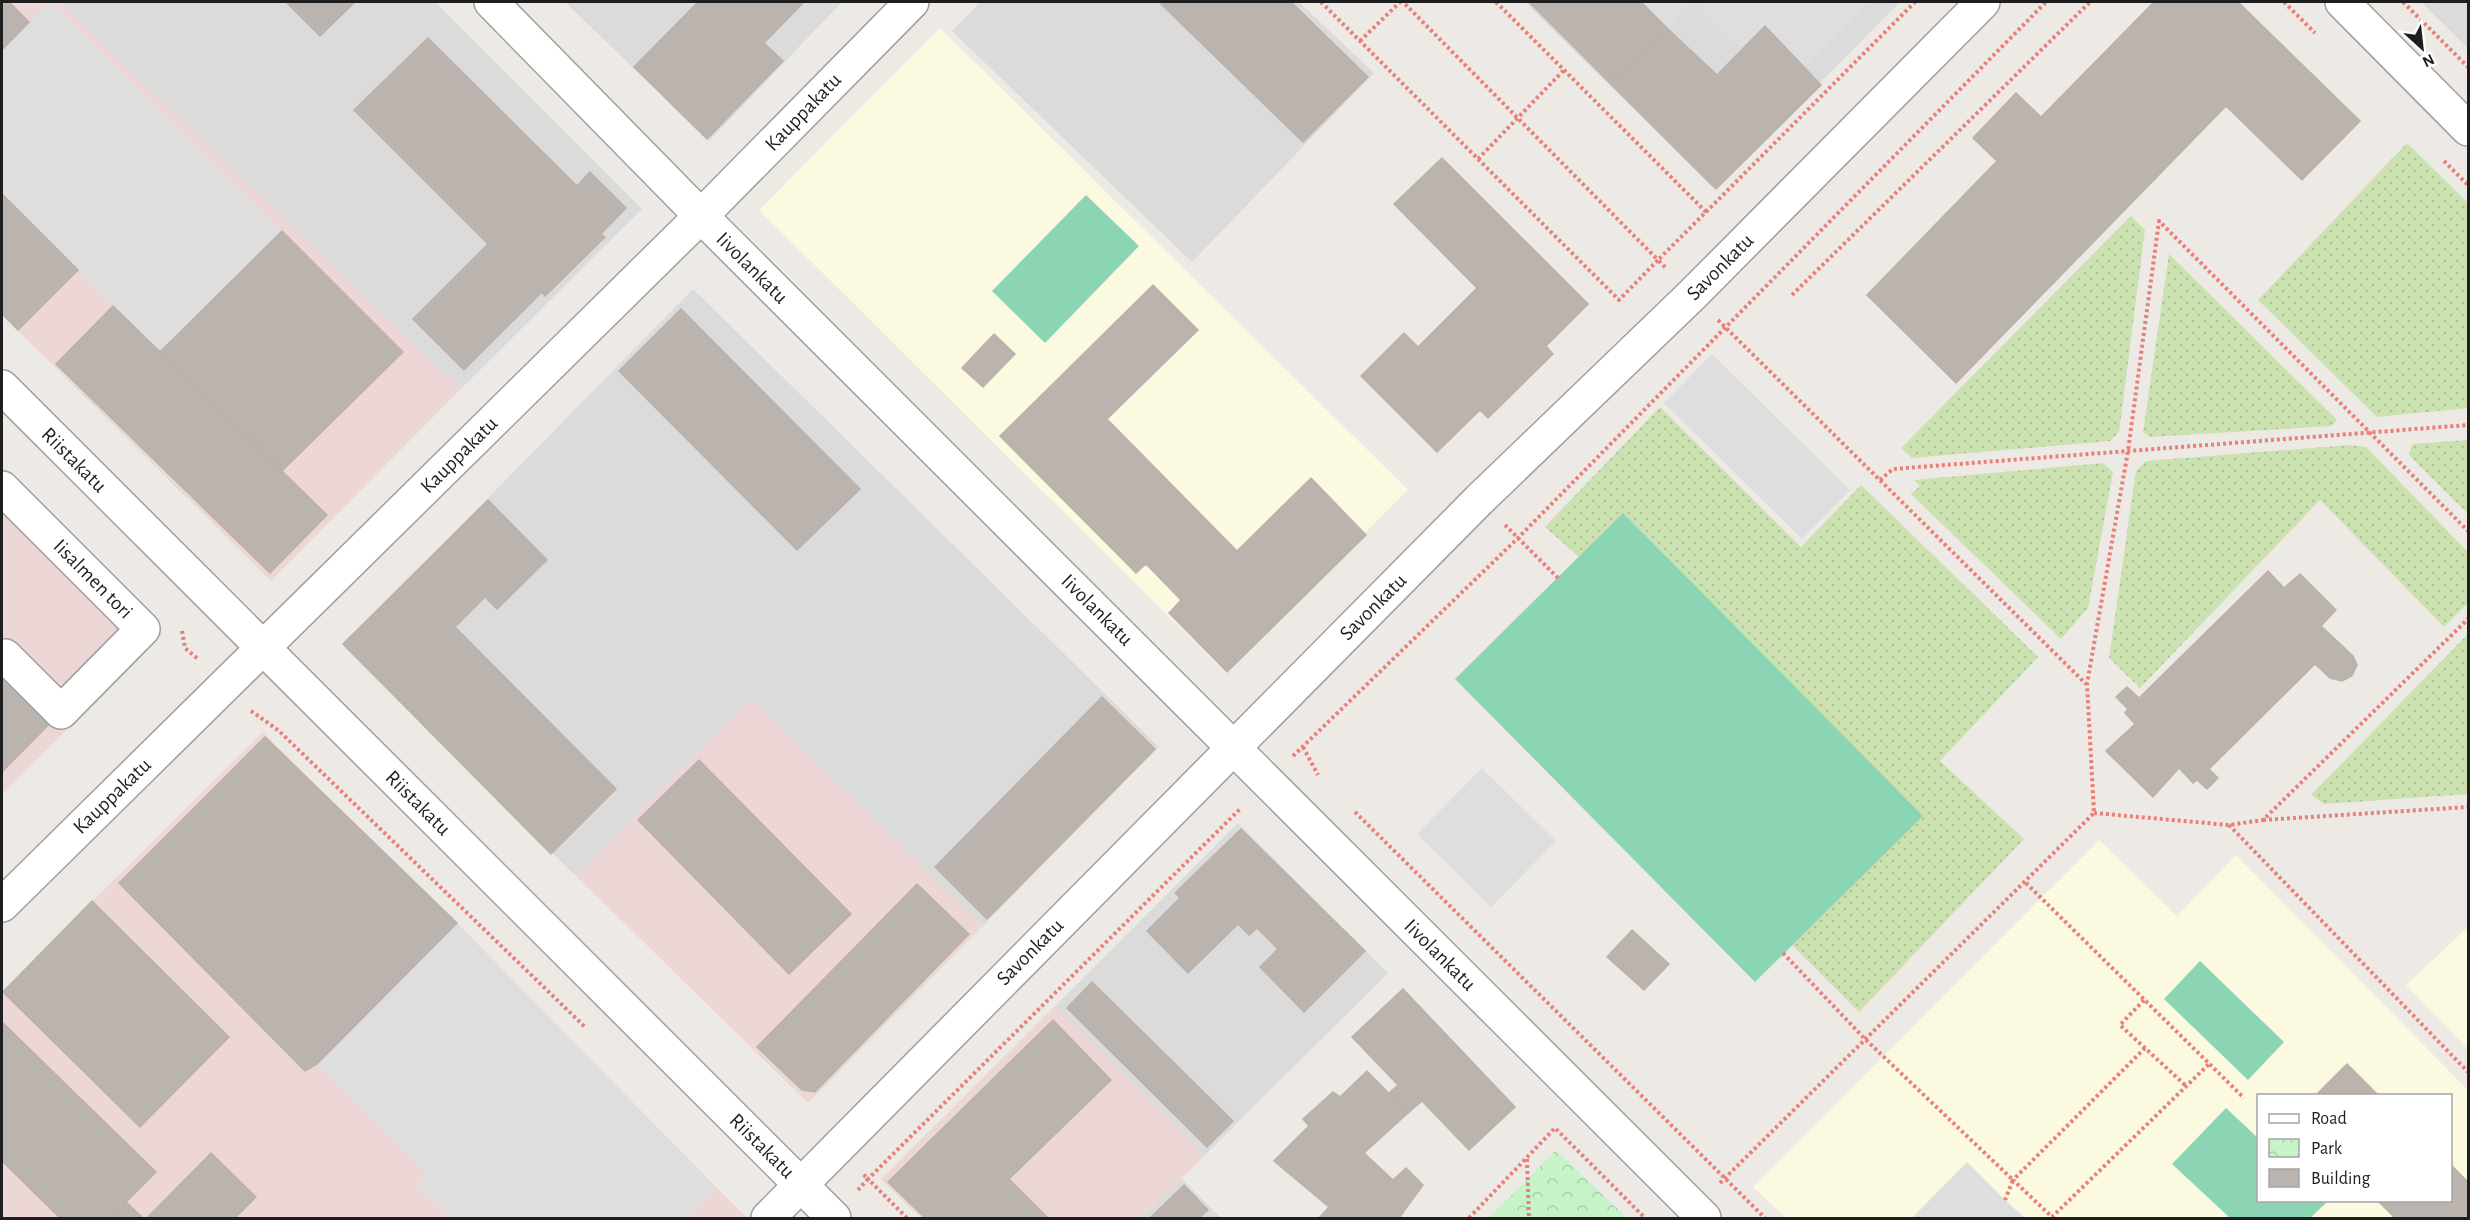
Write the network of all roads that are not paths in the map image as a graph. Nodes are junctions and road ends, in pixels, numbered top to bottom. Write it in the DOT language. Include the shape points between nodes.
graph roads {
  1 [pos="491,2"];
  2 [pos="912,2"];
  3 [pos="1983,2"];
  4 [pos="2342,2"];
  5 [pos="2469,129"];
  6 [pos="701,216"];
  7 [pos="2,387"];
  8 [pos="2,488"];
  9 [pos="263,649"];
  10 [pos="2,659"];
  11 [pos="1234,746"];
  12 [pos="2,905"];
  13 [pos="801,1186"];
  14 [pos="768,1218"];
  15 [pos="834,1218"];
  16 [pos="1704,1218"];
  1 -- 6 [label="street, Iivolankatu"];
  2 -- 6 [label="street, Kauppakatu"];
  3 -- 11 [label="street, Savonkatu"];
  4 -- 5 [label="street"];
  6 -- 9 [label="street, Kauppakatu"];
  6 -- 11 [label="street, Iivolankatu"];
  7 -- 9 [label="street, Riistakatu"];
  8 -- 10 [label="street, Iisalmen tori" via="143,629 61,712 5,656"];
  9 -- 12 [label="street, Kauppakatu"];
  9 -- 13 [label="street, Riistakatu"];
  11 -- 13 [label="street, Savonkatu"];
  11 -- 16 [label="street, Iivolankatu"];
  13 -- 14 [label="street, Savonkatu"];
  13 -- 15 [label="street, Riistakatu"];
}
